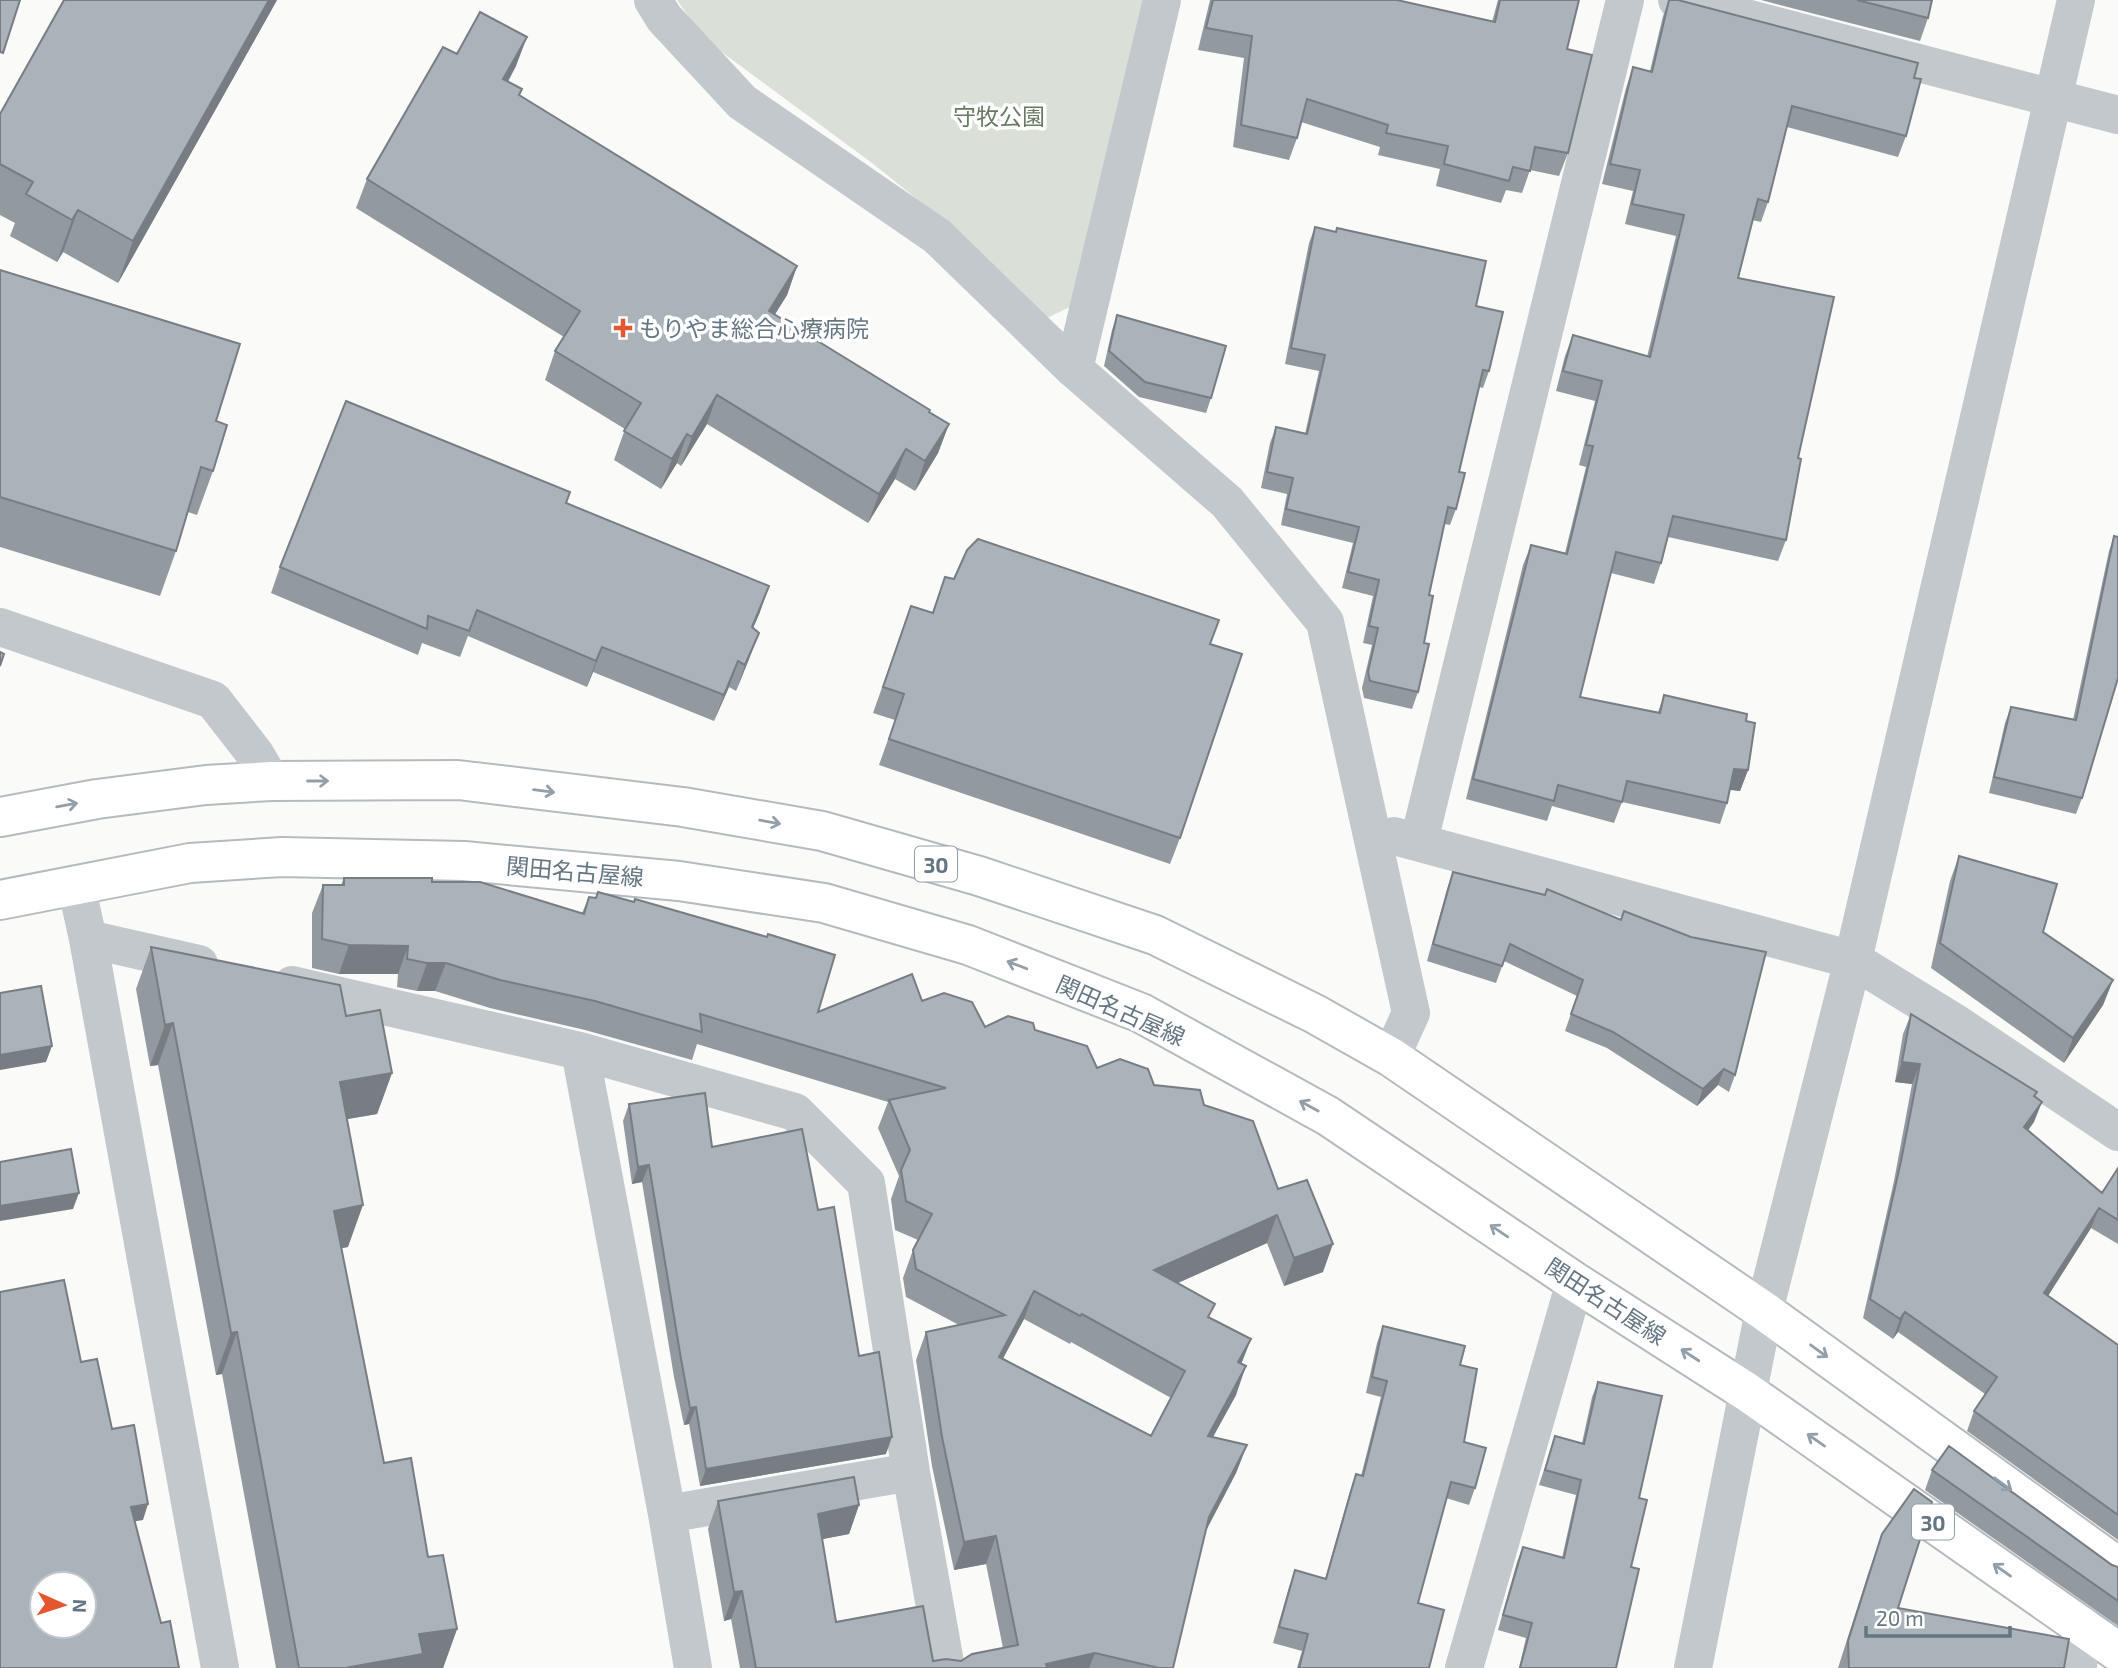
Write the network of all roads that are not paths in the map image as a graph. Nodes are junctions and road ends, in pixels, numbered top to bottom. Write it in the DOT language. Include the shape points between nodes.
graph roads {
  1 [pos="653,0"];
  2 [pos="1162,0"];
  3 [pos="1625,0"];
  4 [pos="1677,0"];
  5 [pos="2076,0"];
  6 [pos="2053,99"];
  7 [pos="2118,115"];
  8 [pos="1074,369"];
  9 [pos="0,627"];
  10 [pos="271,781"];
  11 [pos="0,817"];
  12 [pos="1371,831"];
  13 [pos="1419,841"];
  14 [pos="76,886"];
  15 [pos="0,900"];
  16 [pos="88,939"];
  17 [pos="1853,960"];
  18 [pos="580,1051"];
  19 [pos="1391,1057"];
  20 [pos="2118,1132"];
  21 [pos="1575,1282"];
  22 [pos="1763,1311"];
  23 [pos="1747,1392"];
  24 [pos="911,1472"];
  25 [pos="667,1514"];
  26 [pos="2118,1567"];
  27 [pos="2081,1625"];
  28 [pos="2118,1652"];
  29 [pos="220,1668"];
  30 [pos="692,1668"];
  31 [pos="946,1668"];
  32 [pos="1464,1668"];
  33 [pos="1693,1668"];
  34 [pos="2078,1668"];
  1 -- 8 [label="street" via="742,103 937,236"];
  2 -- 8 [label="street"];
  3 -- 13 [label="street"];
  4 -- 6 [label="street"];
  5 -- 6 [label="street"];
  6 -- 7 [label="street"];
  6 -- 17 [label="street"];
  8 -- 12 [label="street" via="1227,502 1325,622"];
  9 -- 10 [label="street" via="213,700"];
  11 -- 10 [label="main road, 30, one-way" via="97,799"];
  10 -- 19 [label="main road, 30, one-way" via="458,780 683,807 822,831 979,876 1155,935"];
  12 -- 13 [label="street"];
  12 -- 19 [label="street" via="1410,1013"];
  13 -- 17 [label="street"];
  14 -- 15 [label="main road, 関田名古屋線 / 30"];
  14 -- 16 [label="street"];
  21 -- 14 [label="main road, 関田名古屋線 / 30, one-way" via="1328,1116 1141,1013 968,945 824,903 680,881 450,860 282,857 190,863"];
  16 -- 18 [label="street"];
  16 -- 29 [label="street"];
  17 -- 20 [label="street"];
  17 -- 22 [label="street"];
  18 -- 24 [label="street" via="795,1112 866,1183"];
  18 -- 25 [label="street"];
  19 -- 22 [label="main road, 30"];
  23 -- 21 [label="main road, 関田名古屋線 / 30, one-way"];
  21 -- 32 [label="street"];
  22 -- 23 [label="street"];
  22 -- 26 [label="main road, 30, one-way"];
  27 -- 23 [label="main road, 関田名古屋線 / 30, one-way"];
  23 -- 33 [label="street"];
  24 -- 25 [label="street"];
  24 -- 31 [label="street"];
  25 -- 30 [label="street"];
  27 -- 28 [label="main road, 関田名古屋線 / 30"];
  27 -- 34 [label="street"];
}
